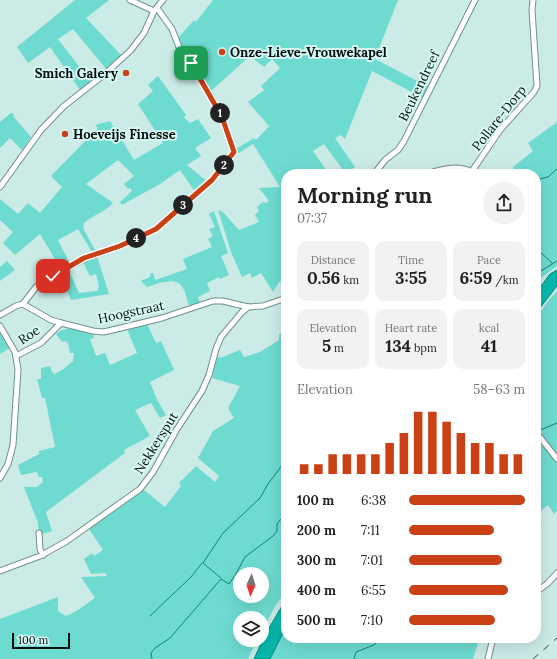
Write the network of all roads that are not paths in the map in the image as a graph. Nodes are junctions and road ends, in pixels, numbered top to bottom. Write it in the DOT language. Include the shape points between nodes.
graph roads {
  1 [pos="130,0"];
  2 [pos="163,0"];
  3 [pos="475,0"];
  4 [pos="533,0"];
  5 [pos="155,9"];
  6 [pos="378,169"];
  7 [pos="448,169"];
  8 [pos="464,169"];
  9 [pos="474,169"];
  10 [pos="0,186"];
  11 [pos="281,300"];
  12 [pos="23,304"];
  13 [pos="248,307"];
  14 [pos="0,315"];
  15 [pos="61,323"];
  16 [pos="0,326"];
  17 [pos="16,356"];
  18 [pos="541,439"];
  19 [pos="557,459"];
  20 [pos="0,478"];
  21 [pos="39,533"];
  22 [pos="43,555"];
  23 [pos="0,571"];
  24 [pos="557,573"];
  25 [pos="541,588"];
  26 [pos="492,643"];
  27 [pos="488,659"];
  1 -- 5 [label="street"];
  2 -- 5 [label="street"];
  3 -- 6 [label="street, Beukendreef" via="404,141"];
  4 -- 9 [label="street, Pollare-Dorp" via="537,86 500,130"];
  5 -- 10 [label="street" via="144,33 130,50 64,106 41,130"];
  5 -- 12 [label="street" via="172,29 181,52 194,66 222,117 234,152 212,180 156,229 120,246 84,258 36,287"];
  7 -- 8 [label="street"];
  11 -- 13 [label="street" via="264,306"];
  12 -- 14 [label="street"];
  12 -- 15 [label="street, Hoogstraat"];
  13 -- 15 [label="street, Hoogstraat" via="213,301 162,318 104,332"];
  13 -- 22 [label="street, Nekkersput" via="221,337 202,391 140,489"];
  15 -- 17 [label="street, Roe" via="41,343"];
  16 -- 17 [label="street, Roe"];
  17 -- 20 [label="street" via="18,379 13,445 8,464"];
  18 -- 19 [label="street"];
  21 -- 22 [label="street"];
  22 -- 23 [label="street, Nekkersput"];
  24 -- 25 [label="street"];
  26 -- 27 [label="street"];
}
